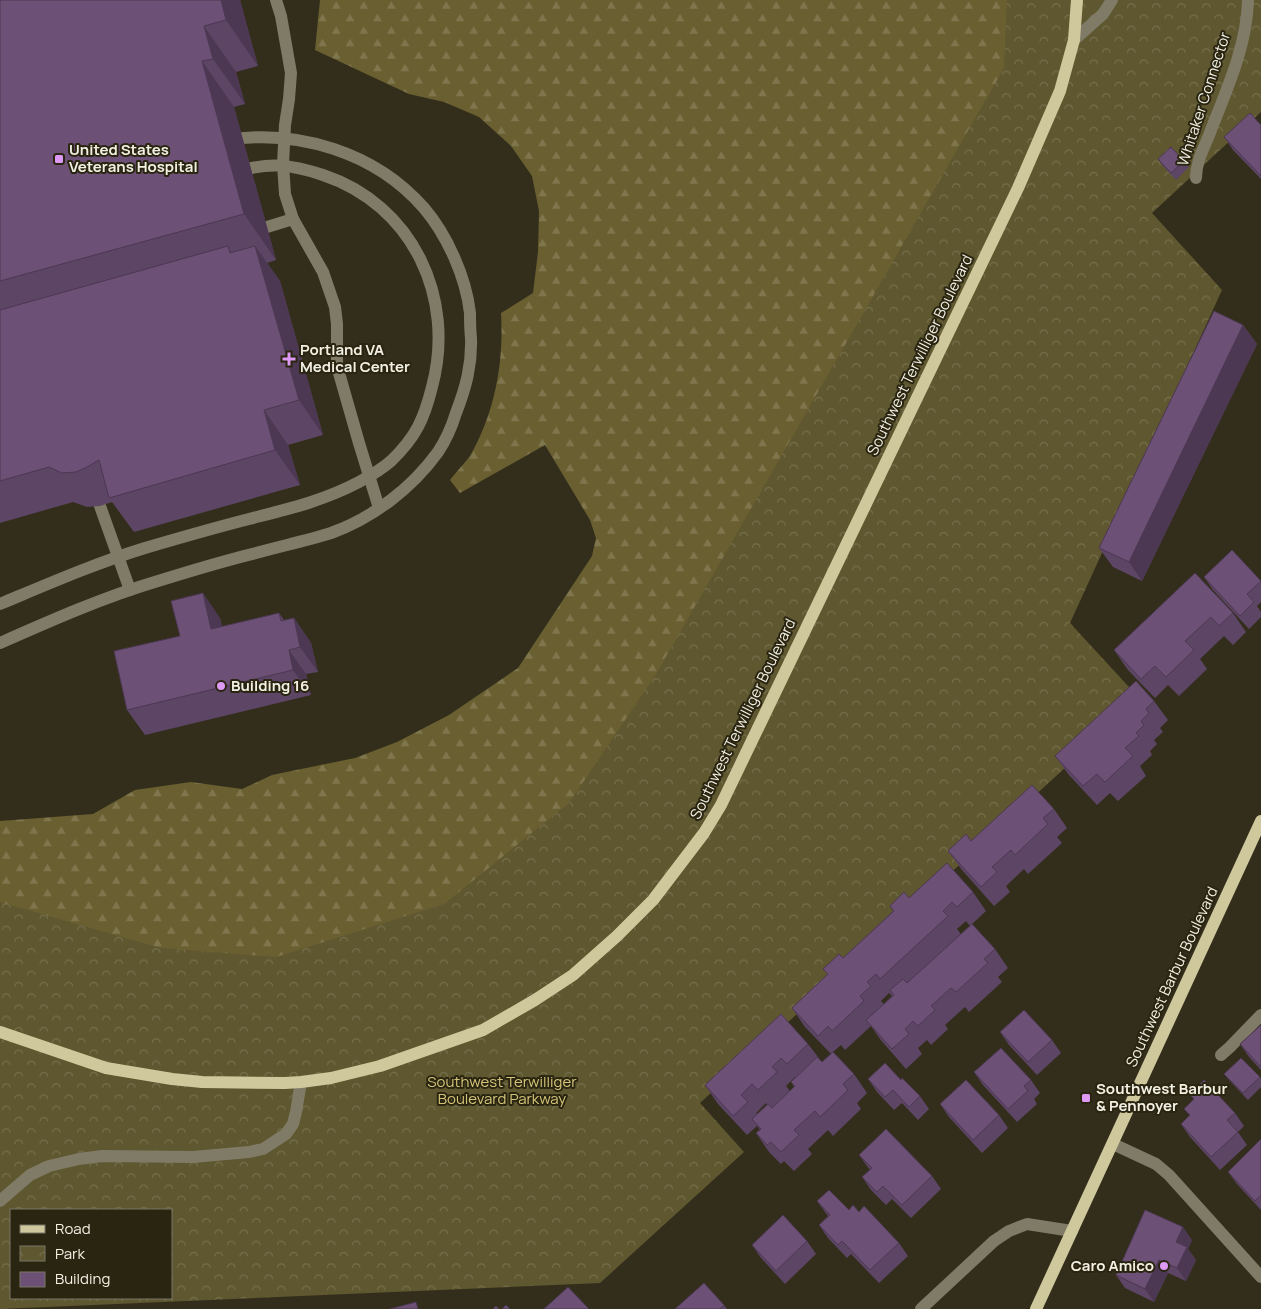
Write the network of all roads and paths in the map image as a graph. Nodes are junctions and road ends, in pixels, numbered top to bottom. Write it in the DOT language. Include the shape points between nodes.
graph roads {
  1 [pos="276,0"];
  2 [pos="1077,0"];
  3 [pos="1112,0"];
  4 [pos="1248,0"];
  5 [pos="1074,40"];
  6 [pos="214,142"];
  7 [pos="225,175"];
  8 [pos="1196,178"];
  9 [pos="293,219"];
  10 [pos="268,227"];
  11 [pos="369,476"];
  12 [pos="100,506"];
  13 [pos="379,508"];
  14 [pos="118,557"];
  15 [pos="130,590"];
  16 [pos="0,604"];
  17 [pos="0,643"];
  18 [pos="1261,821"];
  19 [pos="1261,1015"];
  20 [pos="0,1032"];
  21 [pos="1221,1055"];
  22 [pos="301,1082"];
  23 [pos="1113,1144"];
  24 [pos="0,1201"];
  25 [pos="1072,1231"];
  26 [pos="1261,1277"];
  27 [pos="921,1309"];
  28 [pos="1036,1309"];
  1 -- 9 [label="street" via="291,73 283,164"];
  2 -- 5 [label="main road, Southwest Terwilliger Boulevard"];
  3 -- 5 [label="street" via="1103,14"];
  4 -- 8 [label="street, Whitaker Connector" via="1238,56 1201,153"];
  5 -- 22 [label="main road, Southwest Terwilliger Boulevard" via="1060,91 1018,188 726,796 704,833 653,900 617,936 573,975 535,1000 483,1030 371,1068"];
  6 -- 13 [label="street" via="243,138 290,139 333,148 371,165 406,190 432,217 453,256 470,312 472,355 466,388 439,450 402,492"];
  7 -- 11 [label="street" via="251,167 278,165 333,178 376,204 394,220 427,271 434,294 439,338 435,378 418,429 389,463"];
  9 -- 10 [label="street"];
  9 -- 11 [label="street" via="323,272 335,307 337,366"];
  11 -- 13 [label="street"];
  11 -- 14 [label="street" via="312,503"];
  12 -- 14 [label="street"];
  13 -- 15 [label="street" via="330,533"];
  14 -- 15 [label="street"];
  14 -- 16 [label="street"];
  15 -- 17 [label="street"];
  18 -- 23 [label="main road, Southwest Barbur Boulevard"];
  19 -- 21 [label="street"];
  20 -- 22 [label="main road, Southwest Terwilliger Boulevard" via="106,1068 140,1075 202,1082"];
  22 -- 24 [label="street" via="293,1124 286,1134 263,1149 193,1157 102,1156 80,1159 49,1166 30,1175"];
  23 -- 25 [label="main road, Southwest Barbur Boulevard"];
  23 -- 26 [label="street" via="1156,1164 1169,1175"];
  25 -- 27 [label="street" via="1027,1224 1009,1231"];
  25 -- 28 [label="main road, Southwest Barbur Boulevard"];
}
